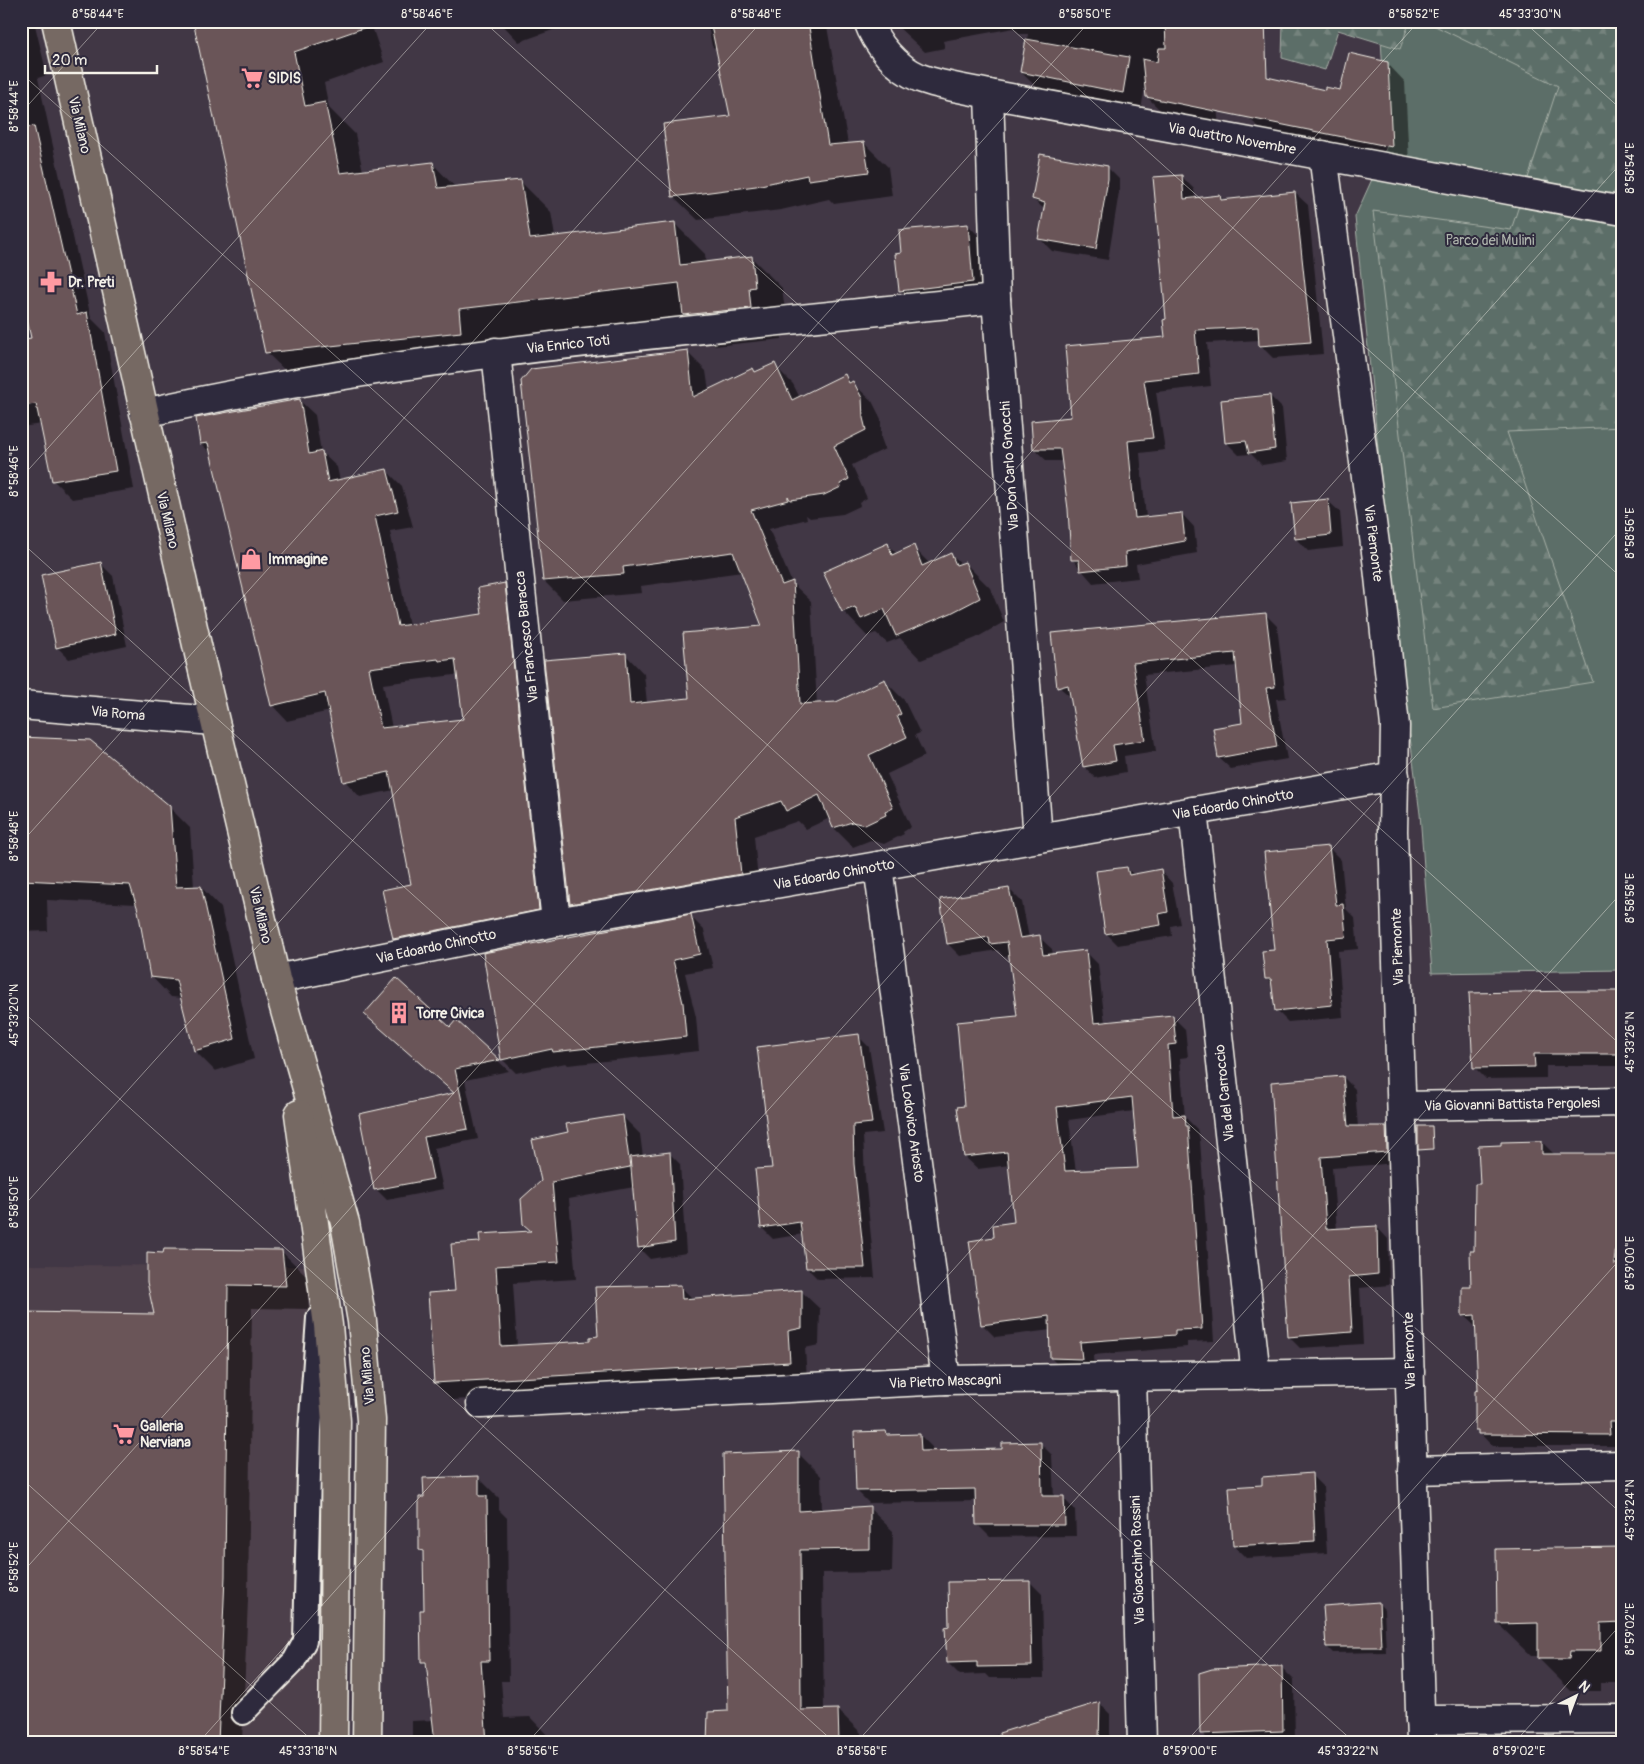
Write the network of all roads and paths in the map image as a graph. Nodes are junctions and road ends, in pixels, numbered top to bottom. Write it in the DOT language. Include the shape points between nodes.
graph roads {
  1 [pos="56,21"];
  2 [pos="868,21"];
  3 [pos="989,94"];
  4 [pos="1323,155"];
  5 [pos="1623,211"];
  6 [pos="996,299"];
  7 [pos="496,352"];
  8 [pos="144,413"];
  9 [pos="21,705"];
  10 [pos="214,721"];
  11 [pos="1395,776"];
  12 [pos="1193,811"];
  13 [pos="1038,838"];
  14 [pos="878,866"];
  15 [pos="556,922"];
  16 [pos="276,979"];
  17 [pos="286,1018"];
  18 [pos="1623,1102"];
  19 [pos="1402,1106"];
  20 [pos="322,1277"];
  21 [pos="1410,1372"];
  22 [pos="1256,1375"];
  23 [pos="1132,1377"];
  24 [pos="946,1380"];
  25 [pos="481,1404"];
  26 [pos="1623,1465"];
  27 [pos="1412,1470"];
  28 [pos="242,1713"];
  29 [pos="1623,1719"];
  30 [pos="1420,1731"];
  31 [pos="333,1743"];
  32 [pos="367,1743"];
  33 [pos="1142,1743"];
  1 -- 8 [label="main road, Via Milano"];
  2 -- 3 [label="street, Via Quattro Novembre" via="874,39 892,58 919,77"];
  3 -- 4 [label="street, Via Quattro Novembre"];
  3 -- 6 [label="street, Via Don Carlo Gnocchi"];
  4 -- 5 [label="street, Via Quattro Novembre"];
  4 -- 11 [label="street, Via Piemonte" via="1378,567 1395,726"];
  6 -- 7 [label="street, Via Enrico Toti"];
  6 -- 13 [label="street, Via Don Carlo Gnocchi"];
  7 -- 8 [label="street, Via Enrico Toti" via="233,393"];
  7 -- 15 [label="street, Via Francesco Baracca"];
  8 -- 10 [label="main road, Via Milano"];
  9 -- 10 [label="street, Via Roma"];
  10 -- 16 [label="main road, Via Milano"];
  11 -- 12 [label="street, Via Edoardo Chinotto"];
  11 -- 19 [label="street, Via Piemonte" via="1393,831"];
  12 -- 13 [label="street, Via Edoardo Chinotto"];
  12 -- 22 [label="street, Via del Carroccio"];
  13 -- 14 [label="street, Via Edoardo Chinotto"];
  14 -- 15 [label="street, Via Edoardo Chinotto"];
  14 -- 24 [label="street, Via Lodovico Ariosto"];
  15 -- 16 [label="street, Via Edoardo Chinotto"];
  16 -- 17 [label="main road, Via Milano"];
  17 -- 20 [label="main road, Via Milano"];
  17 -- 32 [label="main road, Via Milano" via="345,1223 356,1272 363,1330 371,1420"];
  18 -- 19 [label="street, Via Giovanni Battista Pergolesi"];
  19 -- 21 [label="street, Via Piemonte"];
  20 -- 28 [label="lane" via="310,1431 305,1641 294,1661"];
  20 -- 31 [label="main road, Via Milano" via="336,1421"];
  21 -- 22 [label="street, Via Pietro Mascagni"];
  21 -- 27 [label="street, Via Piemonte"];
  22 -- 23 [label="street, Via Pietro Mascagni"];
  23 -- 24 [label="street, Via Pietro Mascagni"];
  23 -- 33 [label="street, Via Gioacchino Rossini"];
  24 -- 25 [label="street, Via Pietro Mascagni"];
  26 -- 27 [label="street"];
  27 -- 30 [label="street, Via Piemonte"];
  29 -- 30 [label="street"];
}
